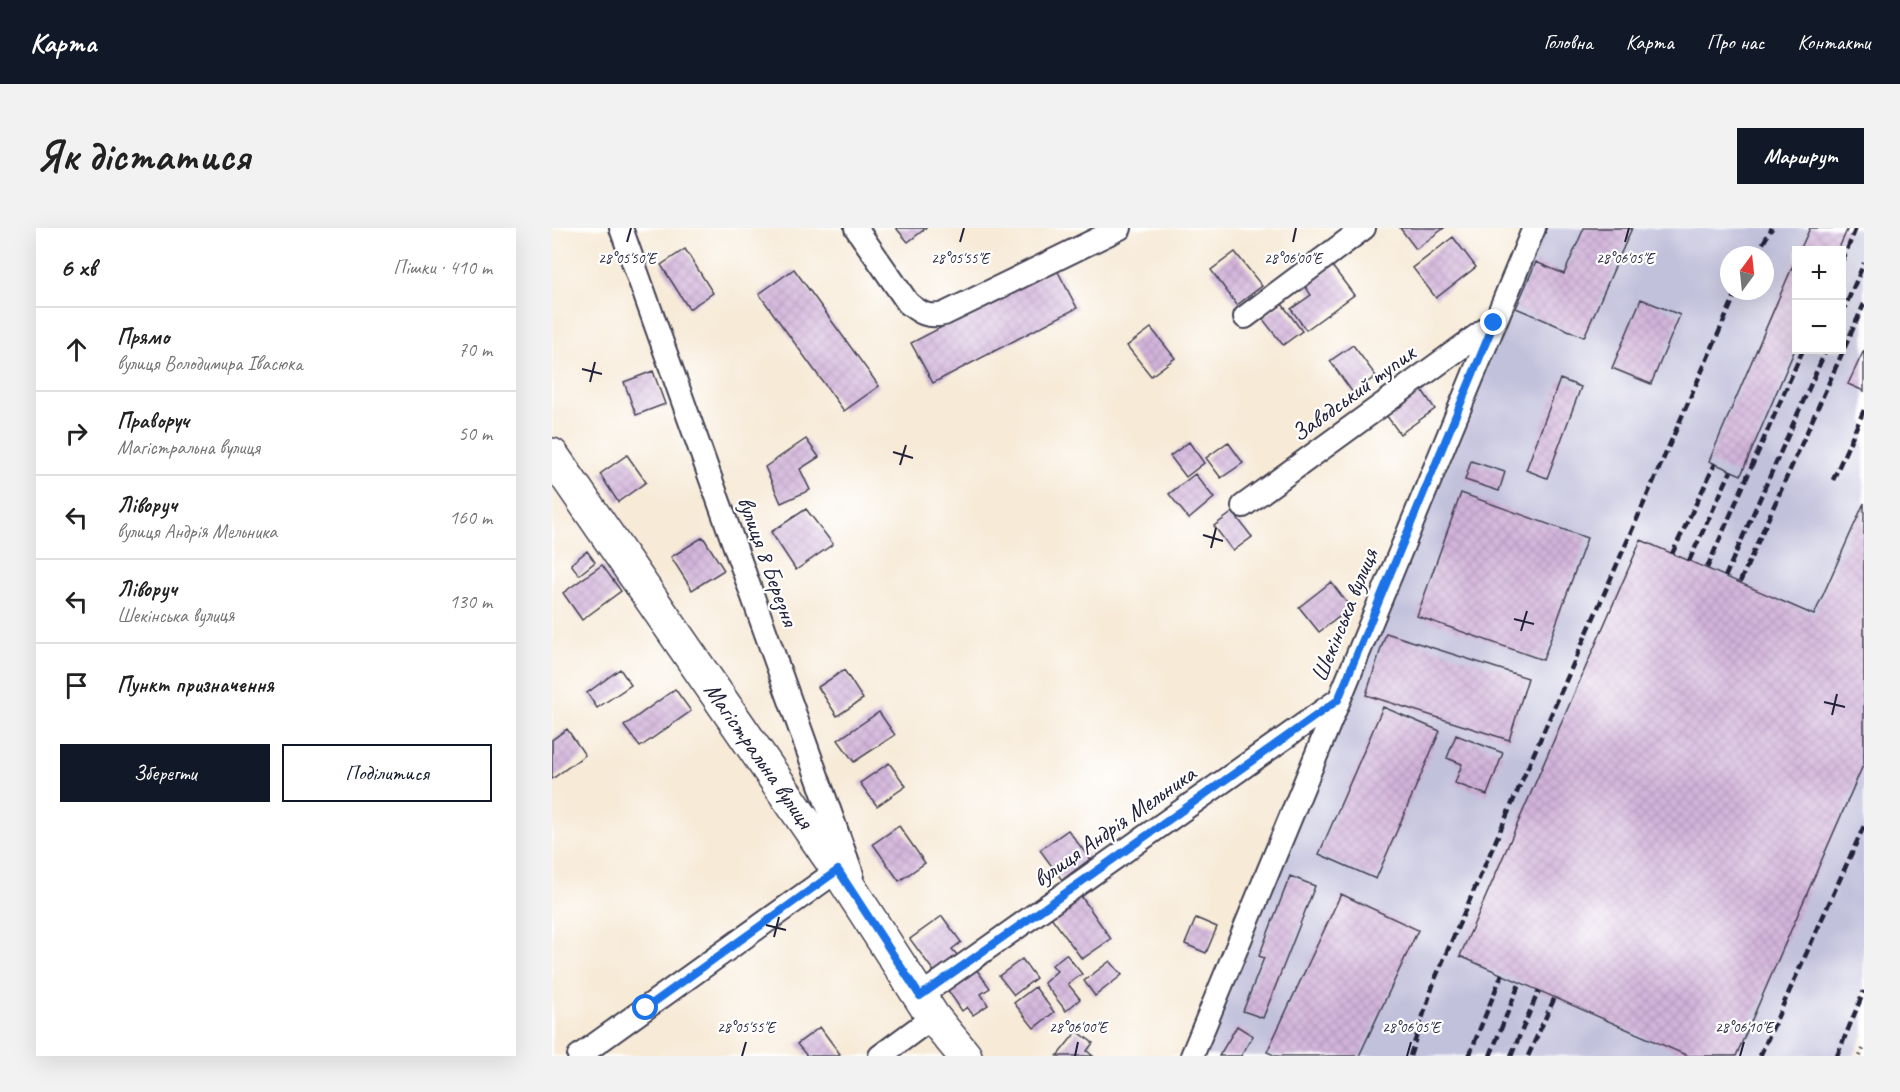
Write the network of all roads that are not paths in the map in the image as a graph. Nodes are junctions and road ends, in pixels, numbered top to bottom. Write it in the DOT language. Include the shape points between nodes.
graph roads {
  1 [pos="621,228"];
  2 [pos="856,228"];
  3 [pos="1120,228"];
  4 [pos="1364,228"];
  5 [pos="1534,228"];
  6 [pos="1245,317"];
  7 [pos="1494,323"];
  8 [pos="552,455"];
  9 [pos="1244,506"];
  10 [pos="1338,700"];
  11 [pos="838,870"];
  12 [pos="865,912"];
  13 [pos="927,1006"];
  14 [pos="579,1056"];
  15 [pos="880,1056"];
  16 [pos="965,1056"];
  17 [pos="1192,1056"];
  1 -- 12 [label="street, вулиця 8 Березня"];
  2 -- 3 [label="street" via="908,303 932,317"];
  4 -- 6 [label="street"];
  5 -- 7 [label="street, Шекінська вулиця"];
  7 -- 9 [label="street, Заводський тупик"];
  7 -- 10 [label="street, Шекінська вулиця"];
  8 -- 11 [label="main road, Магістральна вулиця"];
  10 -- 13 [label="street, вулиця Андрія Мельника"];
  10 -- 17 [label="street, Шекінська вулиця"];
  11 -- 12 [label="main road, Магістральна вулиця"];
  11 -- 14 [label="street"];
  12 -- 13 [label="main road, Магістральна вулиця"];
  13 -- 15 [label="street, вулиця Андрія Мельника"];
  13 -- 16 [label="main road, Магістральна вулиця"];
}
